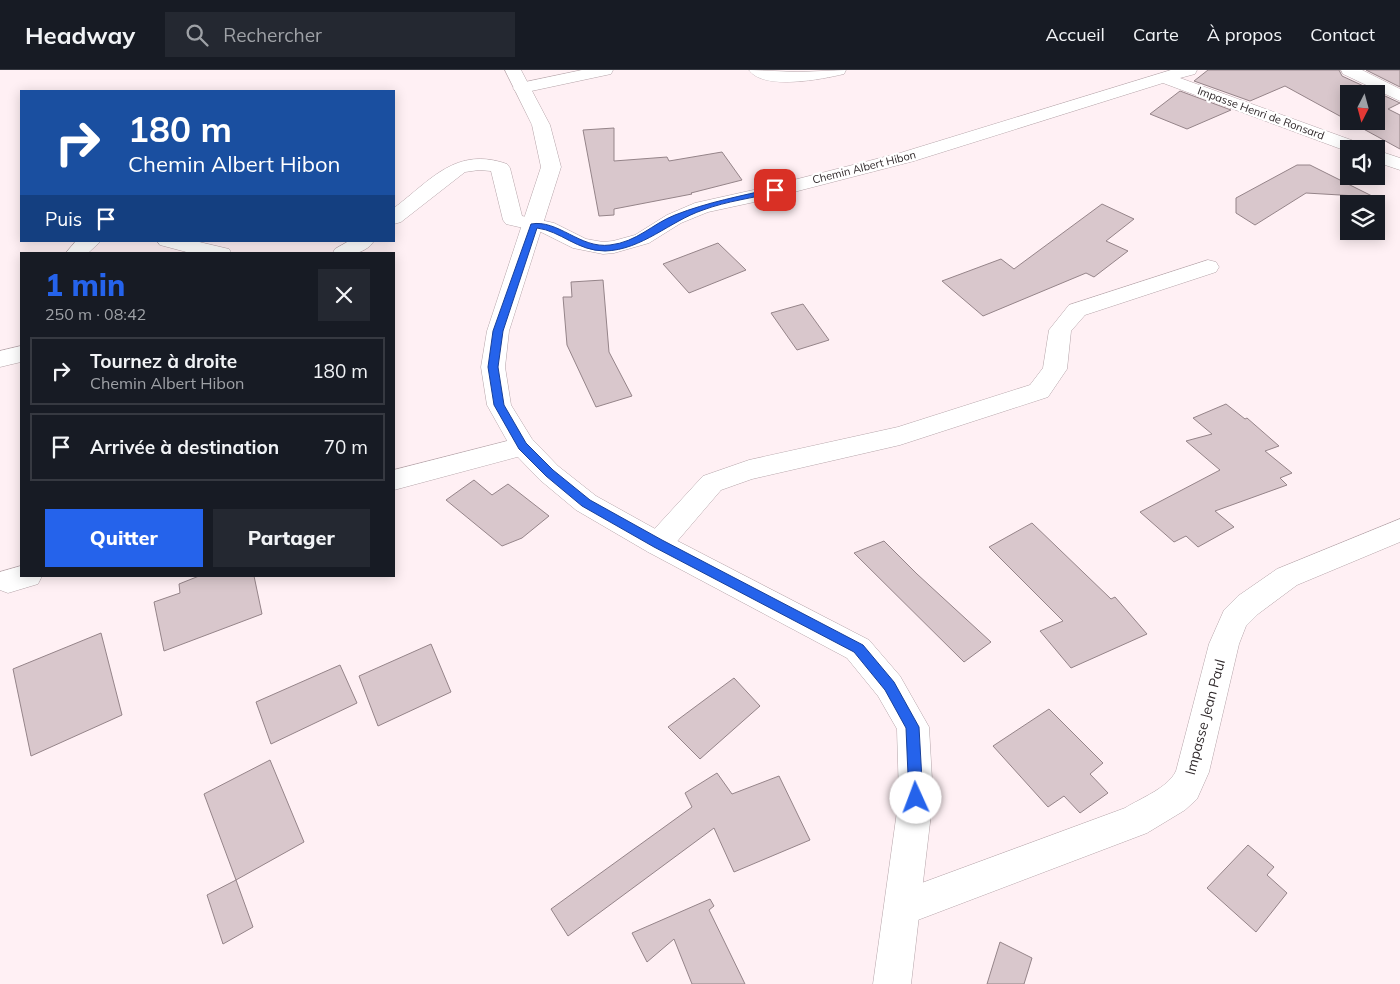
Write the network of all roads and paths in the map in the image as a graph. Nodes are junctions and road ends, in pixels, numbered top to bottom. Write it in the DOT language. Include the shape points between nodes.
graph roads {
  1 [pos="605,70"];
  2 [pos="757,70"];
  3 [pos="838,70"];
  4 [pos="1189,70"];
  5 [pos="1349,70"];
  6 [pos="1164,78"];
  7 [pos="517,79"];
  8 [pos="1400,96"];
  9 [pos="1340,142"];
  10 [pos="1385,159"];
  11 [pos="1400,164"];
  12 [pos="395,217"];
  13 [pos="534,226"];
  14 [pos="89,242"];
  15 [pos="171,242"];
  16 [pos="362,242"];
  17 [pos="77,252"];
  18 [pos="214,252"];
  19 [pos="345,252"];
  20 [pos="1208,267"];
  21 [pos="20,354"];
  22 [pos="0,360"];
  23 [pos="523,446"];
  24 [pos="395,480"];
  25 [pos="1400,530"];
  26 [pos="658,544"];
  27 [pos="902,908"];
  28 [pos="892,984"];
  1 -- 7 [label="street"];
  2 -- 3 [label="street" via="792,78 813,77"];
  4 -- 6 [label="street, Chemin Albert Hibon"];
  5 -- 8 [label="street"];
  6 -- 9 [label="street, Impasse Henri de Ronsard"];
  6 -- 13 [label="street, Chemin Albert Hibon" via="907,157 702,207 674,219 642,239 614,247 580,244 547,227"];
  7 -- 13 [label="street" via="541,125 551,168"];
  10 -- 11 [label="street"];
  12 -- 13 [label="street, Chemin Albert Hibon" via="458,168 481,163 500,168 513,220"];
  13 -- 23 [label="street" via="498,331 493,367 499,405"];
  14 -- 17 [label="street"];
  15 -- 18 [label="street"];
  16 -- 19 [label="street"];
  20 -- 26 [label="street" via="1077,310 1060,330 1055,369 1039,391 900,436 749,470 712,483"];
  21 -- 22 [label="street"];
  23 -- 24 [label="street"];
  23 -- 26 [label="street" via="549,473 586,503"];
  25 -- 27 [label="street, Impasse Jean Paul" via="1288,577 1234,619 1224,644 1192,772 1185,788 1173,798 1135,821"];
  26 -- 27 [label="street" via="858,648 890,686 913,727 916,798"];
  27 -- 28 [label="street"];
}
